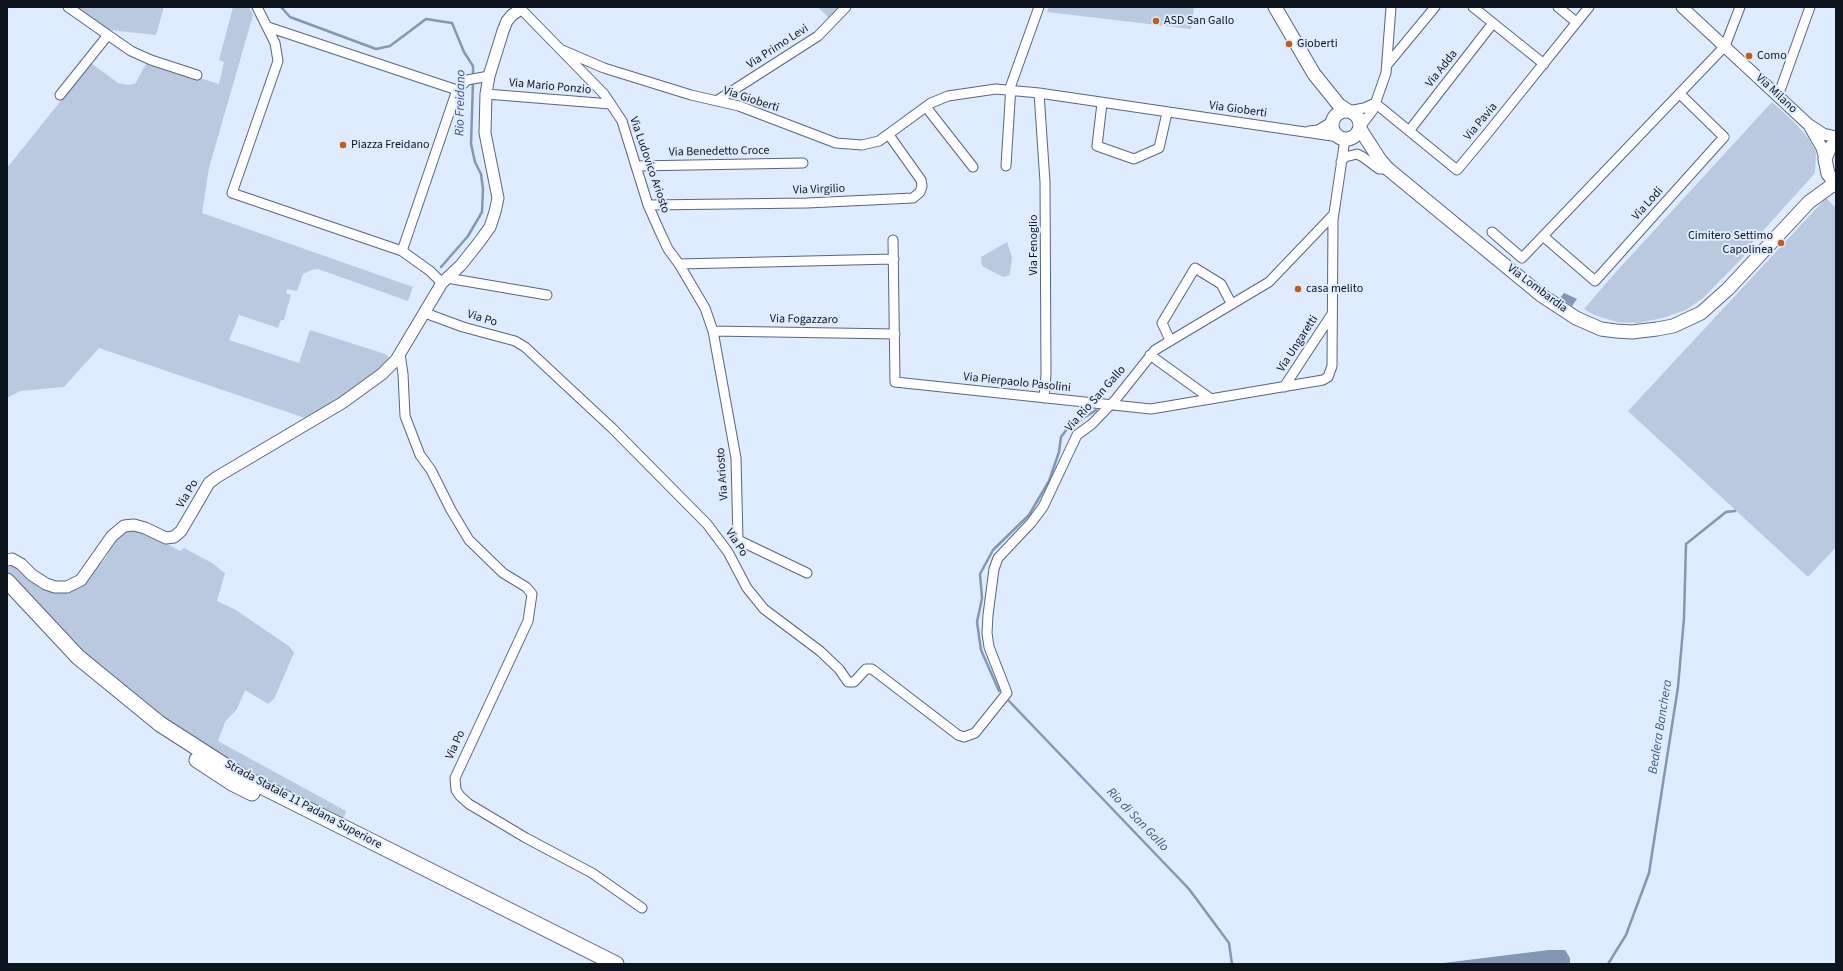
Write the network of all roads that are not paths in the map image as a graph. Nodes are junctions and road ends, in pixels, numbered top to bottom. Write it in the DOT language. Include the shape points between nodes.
graph roads {
  1 [pos="68,7"];
  2 [pos="257,7"];
  3 [pos="846,7"];
  4 [pos="1040,7"];
  5 [pos="1275,7"];
  6 [pos="1391,7"];
  7 [pos="1435,7"];
  8 [pos="1473,7"];
  9 [pos="1558,7"];
  10 [pos="1589,7"];
  11 [pos="1740,7"];
  12 [pos="1810,7"];
  13 [pos="521,8"];
  14 [pos="1687,9"];
  15 [pos="1576,22"];
  16 [pos="1493,23"];
  17 [pos="268,27"];
  18 [pos="108,35"];
  19 [pos="1725,46"];
  20 [pos="562,50"];
  21 [pos="1544,64"];
  22 [pos="1387,65"];
  23 [pos="1314,74"];
  24 [pos="197,75"];
  25 [pos="489,76"];
  26 [pos="457,90"];
  27 [pos="1010,90"];
  28 [pos="1039,93"];
  29 [pos="486,94"];
  30 [pos="1680,94"];
  31 [pos="60,95"];
  32 [pos="1778,96"];
  33 [pos="718,100"];
  34 [pos="1102,103"];
  35 [pos="1375,103"];
  36 [pos="611,104"];
  37 [pos="926,107"];
  38 [pos="1348,111"];
  39 [pos="1167,113"];
  40 [pos="1333,121"];
  41 [pos="1809,124"];
  42 [pos="1360,128"];
  43 [pos="1409,131"];
  44 [pos="1306,132"];
  45 [pos="889,135"];
  46 [pos="1836,137"];
  47 [pos="1344,138"];
  48 [pos="1836,142"];
  49 [pos="803,162"];
  50 [pos="1341,162"];
  51 [pos="1825,163"];
  52 [pos="1384,164"];
  53 [pos="636,166"];
  54 [pos="1006,166"];
  55 [pos="973,167"];
  56 [pos="1836,184"];
  57 [pos="1809,202"];
  58 [pos="648,205"];
  59 [pos="1334,214"];
  60 [pos="1492,232"];
  61 [pos="1542,236"];
  62 [pos="893,240"];
  63 [pos="402,251"];
  64 [pos="894,259"];
  65 [pos="679,264"];
  66 [pos="445,281"];
  67 [pos="547,295"];
  68 [pos="1231,303"];
  69 [pos="425,313"];
  70 [pos="1332,314"];
  71 [pos="713,331"];
  72 [pos="895,334"];
  73 [pos="1170,340"];
  74 [pos="400,354"];
  75 [pos="1150,355"];
  76 [pos="1284,387"];
  77 [pos="1044,398"];
  78 [pos="1211,399"];
  79 [pos="1109,404"];
  80 [pos="7,560"];
  81 [pos="807,573"];
  82 [pos="8,587"];
  83 [pos="1007,693"];
  84 [pos="642,908"];
  85 [pos="595,964"];
  86 [pos="616,964"];
  1 -- 18 [label="street"];
  2 -- 17 [label="street"];
  3 -- 33 [label="street, Via Primo Levi" via="818,36"];
  4 -- 27 [label="street"];
  5 -- 23 [label="main road"];
  6 -- 22 [label="street"];
  7 -- 22 [label="street"];
  8 -- 16 [label="street"];
  9 -- 15 [label="street"];
  10 -- 15 [label="street, Via Pavia"];
  11 -- 19 [label="street"];
  12 -- 32 [label="street"];
  13 -- 20 [label="street, Via Ludovico Ariosto"];
  13 -- 25 [label="street, Via Po" via="507,21"];
  14 -- 19 [label="street, Via Milano"];
  15 -- 21 [label="street, Via Pavia"];
  16 -- 21 [label="street"];
  16 -- 43 [label="street, Via Adda"];
  17 -- 26 [label="street"];
  17 -- 63 [label="street" via="275,43 278,61 232,193"];
  18 -- 24 [label="street" via="138,54"];
  18 -- 31 [label="street"];
  19 -- 30 [label="street"];
  19 -- 32 [label="street, Via Milano"];
  20 -- 33 [label="street, Via Gioberti" via="604,68 706,100"];
  20 -- 36 [label="street, Via Ludovico Ariosto"];
  21 -- 43 [label="street, Via Pavia" via="1457,170"];
  22 -- 35 [label="street"];
  23 -- 38 [label="main road" via="1339,105"];
  23 -- 40 [label="main road"];
  25 -- 26 [label="street" via="473,78 460,85"];
  25 -- 29 [label="street, Via Po"];
  26 -- 63 [label="street"];
  27 -- 28 [label="street, Via Gioberti"];
  27 -- 37 [label="street, Via Gioberti" via="948,96"];
  27 -- 54 [label="street"];
  28 -- 34 [label="street, Via Gioberti"];
  28 -- 77 [label="street, Via Fenoglio" via="1045,182"];
  29 -- 36 [label="street, Via Mario Ponzio"];
  29 -- 66 [label="street, Via Po" via="485,134 498,198 495,212 490,227 480,241"];
  30 -- 61 [label="street"];
  30 -- 61 [label="street, Via Lodi" via="1724,137 1595,281"];
  32 -- 41 [label="street, Via Milano"];
  33 -- 45 [label="street, Via Gioberti" via="756,112 836,144 862,145 879,141"];
  34 -- 39 [label="street, Via Gioberti"];
  34 -- 39 [label="street" via="1097,146 1134,159 1159,148"];
  35 -- 38 [label="street"];
  35 -- 42 [label="street"];
  35 -- 43 [label="street, Via Pavia"];
  36 -- 53 [label="street, Via Ludovico Ariosto" via="622,120"];
  37 -- 45 [label="street, Via Gioberti"];
  37 -- 55 [label="street"];
  38 -- 40 [label="main road" via="1340,113"];
  38 -- 42 [label="main road" via="1358,117"];
  39 -- 44 [label="street, Via Gioberti"];
  40 -- 44 [label="street" via="1318,130"];
  40 -- 47 [label="main road" via="1333,129"];
  41 -- 46 [label="street, Via Milano" via="1824,134"];
  41 -- 51 [label="street, Via Milano" via="1822,148"];
  42 -- 47 [label="main road" via="1356,135"];
  42 -- 52 [label="main road, Via Lombardia"];
  44 -- 47 [label="street, Via Gioberti"];
  45 -- 58 [label="street, Via Virgilio" via="920,180 920,192 913,198 807,203"];
  47 -- 50 [label="street"];
  47 -- 52 [label="main road, Via Lombardia" via="1363,146 1373,158"];
  48 -- 51 [label="main road" via="1829,149"];
  49 -- 53 [label="street, Via Benedetto Croce"];
  50 -- 52 [label="street" via="1345,157 1357,154 1379,169"];
  50 -- 59 [label="street"];
  51 -- 56 [label="main road, Via Milano" via="1828,174"];
  51 -- 57 [label="main road" via="1819,187"];
  52 -- 57 [label="main road, Via Lombardia" via="1541,295 1576,318 1601,328 1621,331 1643,331 1673,326 1713,304"];
  53 -- 58 [label="street, Via Ludovico Ariosto"];
  56 -- 57 [label="main road"];
  58 -- 65 [label="street, Via Ludovico Ariosto" via="668,249"];
  59 -- 68 [label="street, Via Rio San Gallo" via="1269,282"];
  59 -- 70 [label="street"];
  60 -- 61 [label="street" via="1522,258"];
  62 -- 64 [label="street, Via Pierpaolo Pasolini"];
  63 -- 66 [label="street"];
  64 -- 65 [label="street"];
  64 -- 72 [label="street, Via Pierpaolo Pasolini"];
  65 -- 71 [label="street, Via Ludovico Ariosto" via="705,308"];
  66 -- 67 [label="street"];
  66 -- 69 [label="street, Via Po"];
  68 -- 73 [label="street, Via Rio San Gallo"];
  68 -- 73 [label="street" via="1221,284 1195,268 1162,323"];
  69 -- 74 [label="street, Via Po"];
  69 -- 83 [label="street, Via Po" via="463,327 515,341 525,347 612,428 707,524 728,552 757,601 820,651 848,682 854,682 866,669 872,669 964,738 975,734"];
  70 -- 76 [label="street, Via Ungaretti"];
  70 -- 76 [label="street, Via Pierpaolo Pasolini" via="1332,366 1328,377"];
  71 -- 72 [label="street, Via Fogazzaro"];
  71 -- 81 [label="street, Via Ariosto" via="736,458 738,540"];
  72 -- 77 [label="street, Via Pierpaolo Pasolini" via="895,382"];
  73 -- 75 [label="street, Via Rio San Gallo"];
  74 -- 80 [label="street, Via Po" via="382,374 342,403 217,477 209,484 181,531 174,537 166,538 134,525 124,526 112,536 81,580 66,587 46,584 21,564 12,559"];
  74 -- 84 [label="street, Via Po" via="405,416 420,455 469,540 503,573 526,587 532,594 528,621 455,778 456,790 469,804 592,874"];
  75 -- 78 [label="street"];
  75 -- 79 [label="street, Via Rio San Gallo" via="1116,399"];
  76 -- 78 [label="street, Via Pierpaolo Pasolini"];
  77 -- 79 [label="street, Via Pierpaolo Pasolini"];
  78 -- 79 [label="street, Via Pierpaolo Pasolini" via="1151,409"];
  79 -- 83 [label="street, Via Rio San Gallo" via="1092,424 1077,435 1043,507 1032,523 998,558 994,569 987,633 989,647"];
  82 -- 85 [label="highway, Strada Statale 11 Padana Superiore" via="79,669 155,732 232,783"];
  82 -- 86 [label="highway, Strada Statale 11 Padana Superiore" via="78,657 160,724 241,776"];
}
